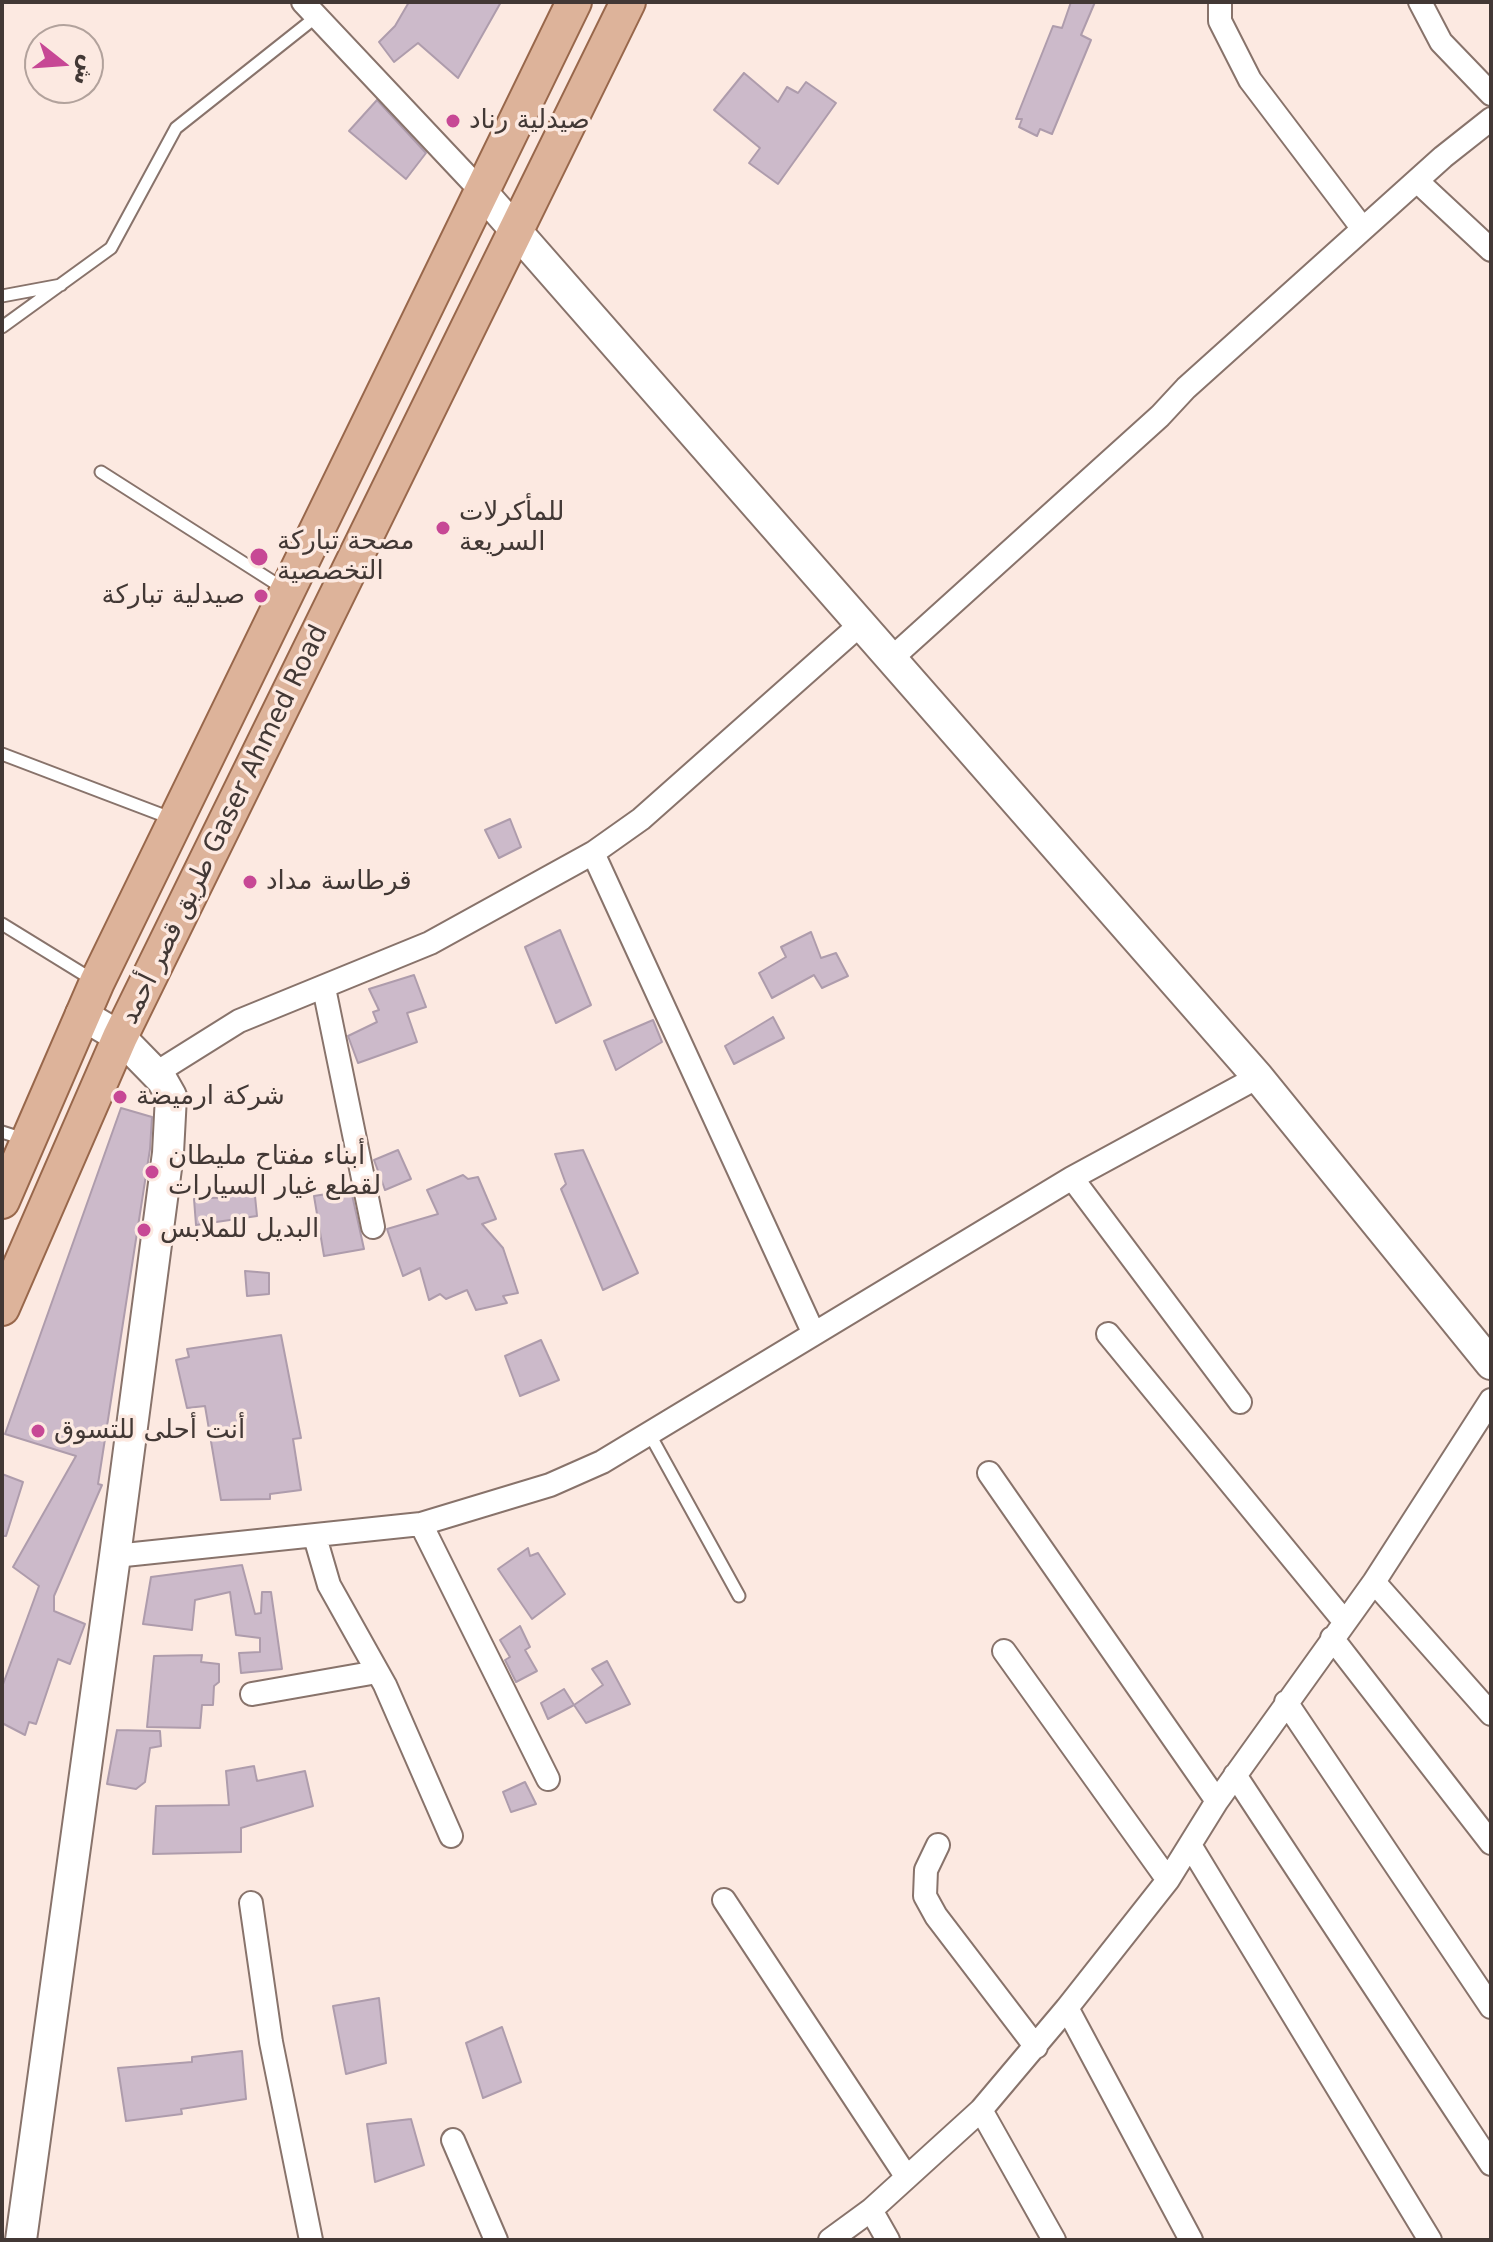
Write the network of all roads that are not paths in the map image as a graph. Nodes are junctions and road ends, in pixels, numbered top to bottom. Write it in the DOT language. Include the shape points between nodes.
graph roads {
  1 [pos="574,2"];
  2 [pos="628,2"];
  3 [pos="1220,2"];
  4 [pos="1420,2"];
  5 [pos="310,10"];
  6 [pos="1491,94"];
  7 [pos="1491,119"];
  8 [pos="1417,181"];
  9 [pos="481,191"];
  10 [pos="1363,229"];
  11 [pos="516,233"];
  12 [pos="1491,250"];
  13 [pos="66,284"];
  14 [pos="2,296"];
  15 [pos="2,327"];
  16 [pos="101,472"];
  17 [pos="288,591"];
  18 [pos="862,623"];
  19 [pos="892,658"];
  20 [pos="2,754"];
  21 [pos="175,820"];
  22 [pos="593,853"];
  23 [pos="2,924"];
  24 [pos="97,982"];
  25 [pos="324,988"];
  26 [pos="81,1014"];
  27 [pos="120,1037"];
  28 [pos="156,1073"];
  29 [pos="1258,1077"];
  30 [pos="14,1136"];
  31 [pos="1072,1178"];
  32 [pos="2,1201"];
  33 [pos="373,1227"];
  34 [pos="2,1308"];
  35 [pos="813,1332"];
  36 [pos="1108,1334"];
  37 [pos="1491,1364"];
  38 [pos="1491,1400"];
  39 [pos="1240,1402"];
  40 [pos="649,1433"];
  41 [pos="989,1473"];
  42 [pos="421,1524"];
  43 [pos="315,1537"];
  44 [pos="115,1556"];
  45 [pos="1374,1582"];
  46 [pos="739,1596"];
  47 [pos="1338,1630"];
  48 [pos="1004,1651"];
  49 [pos="377,1672"];
  50 [pos="252,1694"];
  51 [pos="1286,1702"];
  52 [pos="1491,1714"];
  53 [pos="1235,1775"];
  54 [pos="548,1779"];
  55 [pos="1217,1801"];
  56 [pos="451,1836"];
  57 [pos="1491,1843"];
  58 [pos="938,1845"];
  59 [pos="1190,1845"];
  60 [pos="1168,1880"];
  61 [pos="724,1900"];
  62 [pos="251,1903"];
  63 [pos="1491,2007"];
  64 [pos="1067,2008"];
  65 [pos="1036,2047"];
  66 [pos="981,2110"];
  67 [pos="453,2140"];
  68 [pos="1491,2164"];
  69 [pos="906,2176"];
  70 [pos="871,2210"];
  71 [pos="21,2240"];
  72 [pos="311,2240"];
  73 [pos="496,2240"];
  74 [pos="830,2240"];
  75 [pos="888,2240"];
  76 [pos="1054,2240"];
  77 [pos="1191,2240"];
  78 [pos="1430,2240"];
  1 -- 9 [label="main road, طريق قصر أحمد Gaser Ahmed Road"];
  2 -- 11 [label="main road, طريق قصر أحمد Gaser Ahmed Road"];
  3 -- 10 [label="street" via="1220,21 1250,80"];
  4 -- 6 [label="street" via="1441,42"];
  5 -- 9 [label="street"];
  5 -- 13 [label="lane" via="176,128 111,248"];
  7 -- 8 [label="street"];
  8 -- 10 [label="street"];
  8 -- 12 [label="street"];
  9 -- 11 [label="street"];
  9 -- 17 [label="main road, طريق قصر أحمد Gaser Ahmed Road"];
  10 -- 19 [label="street"];
  11 -- 18 [label="street"];
  11 -- 27 [label="main road, طريق قصر أحمد Gaser Ahmed Road"];
  13 -- 14 [label="lane"];
  13 -- 15 [label="lane"];
  16 -- 17 [label="lane"];
  17 -- 21 [label="main road, طريق قصر أحمد Gaser Ahmed Road"];
  18 -- 19 [label="street"];
  18 -- 22 [label="street" via="641,819"];
  19 -- 29 [label="street"];
  20 -- 21 [label="lane"];
  21 -- 24 [label="main road, طريق قصر أحمد Gaser Ahmed Road"];
  22 -- 25 [label="street" via="476,921"];
  22 -- 35 [label="street"];
  23 -- 24 [label="lane"];
  24 -- 26 [label="main road, طريق قصر أحمد Gaser Ahmed Road"];
  25 -- 28 [label="street" via="239,1021"];
  25 -- 33 [label="street"];
  26 -- 27 [label="street"];
  26 -- 30 [label="main road, طريق قصر أحمد Gaser Ahmed Road"];
  27 -- 28 [label="street"];
  27 -- 34 [label="main road, طريق قصر أحمد Gaser Ahmed Road"];
  28 -- 44 [label="street" via="171,1096 168,1153"];
  29 -- 31 [label="street"];
  29 -- 37 [label="street"];
  30 -- 32 [label="main road, طريق قصر أحمد Gaser Ahmed Road"];
  31 -- 35 [label="street"];
  31 -- 39 [label="street"];
  35 -- 40 [label="street"];
  36 -- 47 [label="street"];
  38 -- 45 [label="street"];
  40 -- 42 [label="street" via="550,1485"];
  40 -- 46 [label="lane"];
  41 -- 55 [label="street"];
  42 -- 43 [label="street"];
  42 -- 54 [label="street"];
  43 -- 44 [label="street"];
  43 -- 49 [label="street" via="329,1585"];
  44 -- 71 [label="street"];
  45 -- 47 [label="street"];
  45 -- 52 [label="street"];
  47 -- 51 [label="street"];
  47 -- 57 [label="street"];
  48 -- 60 [label="street"];
  49 -- 50 [label="street"];
  49 -- 56 [label="street"];
  51 -- 53 [label="street"];
  51 -- 63 [label="street"];
  53 -- 55 [label="street"];
  53 -- 68 [label="street"];
  55 -- 59 [label="street"];
  58 -- 65 [label="street" via="926,1870 925,1896"];
  59 -- 60 [label="street"];
  59 -- 78 [label="street"];
  60 -- 64 [label="street"];
  61 -- 69 [label="street"];
  62 -- 72 [label="street" via="271,2042"];
  64 -- 65 [label="street"];
  64 -- 77 [label="street"];
  65 -- 66 [label="street"];
  66 -- 69 [label="street"];
  66 -- 76 [label="street"];
  67 -- 73 [label="street"];
  69 -- 70 [label="street"];
  70 -- 74 [label="street"];
  70 -- 75 [label="street"];
}
